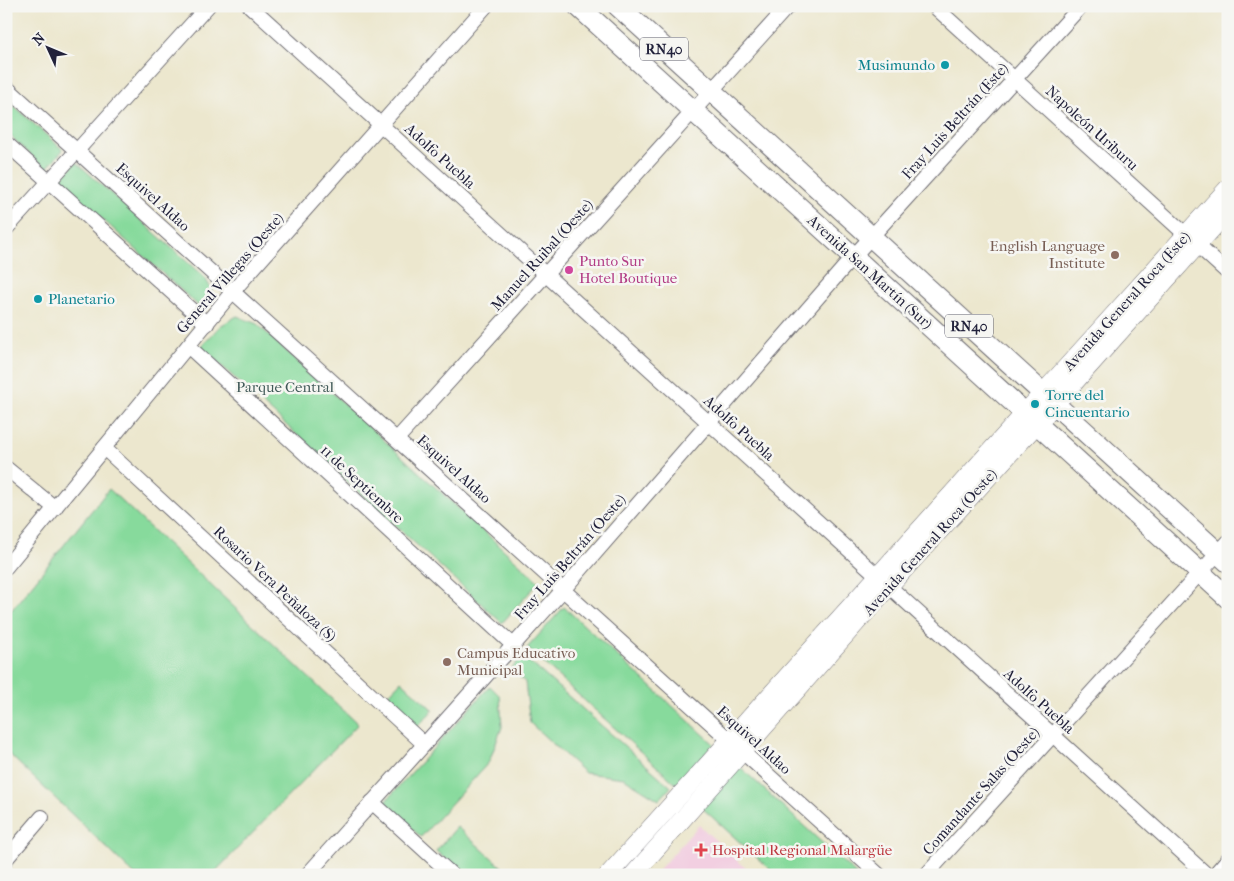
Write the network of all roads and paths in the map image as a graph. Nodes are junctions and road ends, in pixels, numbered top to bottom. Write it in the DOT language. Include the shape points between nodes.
graph roads {
  1 [pos="208,6"];
  2 [pos="250,6"];
  3 [pos="486,6"];
  4 [pos="578,6"];
  5 [pos="618,6"];
  6 [pos="788,6"];
  7 [pos="934,6"];
  8 [pos="1081,6"];
  9 [pos="1014,80"];
  10 [pos="6,87"];
  11 [pos="711,91"];
  12 [pos="693,112"];
  13 [pos="381,125"];
  14 [pos="6,143"];
  15 [pos="76,150"];
  16 [pos="49,181"];
  17 [pos="1228,188"];
  18 [pos="1228,211"];
  19 [pos="6,229"];
  20 [pos="872,237"];
  21 [pos="1192,240"];
  22 [pos="854,257"];
  23 [pos="1228,273"];
  24 [pos="546,275"];
  25 [pos="234,291"];
  26 [pos="207,324"];
  27 [pos="188,346"];
  28 [pos="1049,399"];
  29 [pos="1031,419"];
  30 [pos="709,423"];
  31 [pos="397,439"];
  32 [pos="104,448"];
  33 [pos="6,468"];
  34 [pos="54,508"];
  35 [pos="1224,552"];
  36 [pos="6,566"];
  37 [pos="1200,573"];
  38 [pos="884,581"];
  39 [pos="563,590"];
  40 [pos="1228,598"];
  41 [pos="513,646"];
  42 [pos="1053,735"];
  43 [pos="424,744"];
  44 [pos="736,745"];
  45 [pos="372,802"];
  46 [pos="42,817"];
  47 [pos="6,858"];
  48 [pos="1228,859"];
  49 [pos="307,875"];
  50 [pos="452,875"];
  51 [pos="608,875"];
  52 [pos="633,875"];
  53 [pos="879,875"];
  54 [pos="926,875"];
  55 [pos="1207,875"];
  56 [pos="1214,875"];
  1 -- 15 [label="street"];
  2 -- 13 [label="street, Adolfo Puebla"];
  3 -- 13 [label="street, General Villegas (Oeste)"];
  4 -- 12 [label="highway, Avenida San Martín (Sur) / RN40"];
  5 -- 11 [label="highway, Avenida San Martín (Sur) / RN40"];
  6 -- 11 [label="street, Manuel Ruibal (Oeste)"];
  7 -- 9 [label="street, Napoleón Uriburu"];
  8 -- 9 [label="street, Fray Luis Beltrán (Este)"];
  9 -- 20 [label="street, Fray Luis Beltrán (Este)"];
  9 -- 21 [label="street, Napoleón Uriburu"];
  10 -- 15 [label="street, Esquivel Aldao"];
  11 -- 12 [label="street, Manuel Ruibal (Oeste)"];
  11 -- 20 [label="highway, Avenida San Martín (Sur) / RN40"];
  12 -- 22 [label="highway, Avenida San Martín (Sur) / RN40"];
  12 -- 24 [label="street, Manuel Ruibal (Oeste)"];
  13 -- 24 [label="street, Adolfo Puebla"];
  13 -- 25 [label="street, General Villegas (Oeste)"];
  14 -- 16 [label="street"];
  15 -- 16 [label="street"];
  15 -- 25 [label="street, Esquivel Aldao"];
  16 -- 19 [label="street"];
  16 -- 26 [label="street"];
  17 -- 21 [label="main road, Avenida General Roca (Este)"];
  18 -- 21 [label="main road, Avenida General Roca (Oeste)"];
  20 -- 22 [label="street, Fray Luis Beltrán (Este)"];
  20 -- 28 [label="highway, Avenida San Martín (Sur) / RN40"];
  21 -- 23 [label="street, Napoleón Uriburu"];
  21 -- 28 [label="main road, Avenida General Roca (Oeste)"];
  22 -- 29 [label="highway, Avenida San Martín (Sur) / RN40"];
  22 -- 30 [label="street, Fray Luis Beltrán (Oeste)"];
  24 -- 30 [label="street, Adolfo Puebla"];
  24 -- 31 [label="street, Manuel Ruibal (Oeste)"];
  25 -- 26 [label="street, General Villegas (Oeste)"];
  25 -- 31 [label="street, Esquivel Aldao"];
  26 -- 27 [label="street, General Villegas (Oeste)"];
  27 -- 32 [label="street, General Villegas (Oeste)"];
  27 -- 41 [label="street, 11 de Septiembre"];
  28 -- 29 [label="main road, Avenida General Roca (Oeste)"];
  28 -- 35 [label="highway, Avenida San Martín (Sur) / RN40"];
  29 -- 37 [label="highway, Avenida San Martín (Sur) / RN40"];
  29 -- 38 [label="main road, Avenida General Roca (Oeste)"];
  30 -- 38 [label="street, Adolfo Puebla"];
  30 -- 39 [label="street, Fray Luis Beltrán (Oeste)"];
  31 -- 39 [label="street, Esquivel Aldao"];
  32 -- 34 [label="street, General Villegas (Oeste)"];
  32 -- 43 [label="street, Rosario Vera Peñaloza (S)"];
  33 -- 34 [label="street"];
  34 -- 36 [label="street, General Villegas (Oeste)"];
  35 -- 37 [label="street, Comandante Salas (Oeste)"];
  37 -- 40 [label="highway, Avenida San Martín (Sur) / RN40"];
  37 -- 42 [label="street, Comandante Salas (Oeste)"];
  38 -- 42 [label="street, Adolfo Puebla"];
  38 -- 44 [label="main road, Avenida General Roca (Oeste)"];
  39 -- 41 [label="street, Fray Luis Beltrán (Oeste)"];
  39 -- 44 [label="street, Esquivel Aldao"];
  41 -- 43 [label="street, Fray Luis Beltrán (Oeste)"];
  42 -- 54 [label="street, Comandante Salas (Oeste)"];
  42 -- 55 [label="street, Adolfo Puebla"];
  43 -- 45 [label="street, Fray Luis Beltrán (Oeste)"];
  44 -- 51 [label="main road, Avenida General Roca (Oeste)"];
  44 -- 52 [label="main road, Avenida General Roca (Oeste)"];
  44 -- 53 [label="street, Esquivel Aldao"];
  45 -- 49 [label="street, Fray Luis Beltrán (Oeste)"];
  45 -- 50 [label="street"];
  46 -- 47 [label="street"];
  48 -- 56 [label="street"];
}
